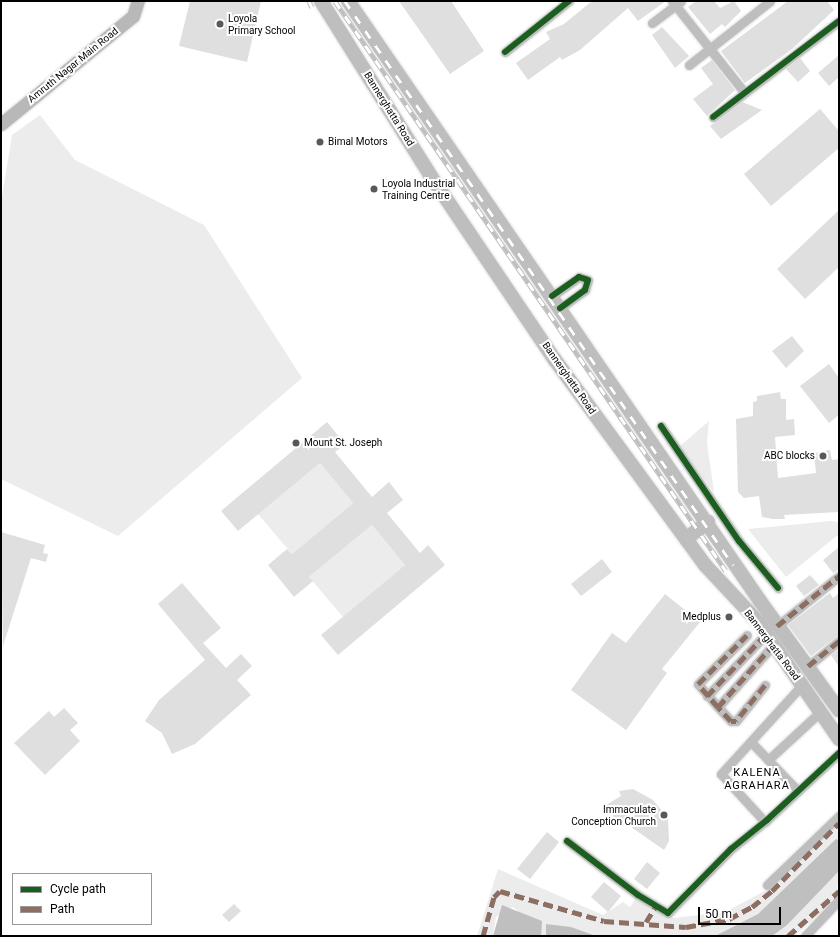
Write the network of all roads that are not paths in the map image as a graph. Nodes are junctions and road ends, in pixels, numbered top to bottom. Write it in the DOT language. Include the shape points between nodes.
graph roads {
  1 [pos="138,1"];
  2 [pos="321,1"];
  3 [pos="348,1"];
  4 [pos="569,1"];
  5 [pos="770,1"];
  6 [pos="676,2"];
  7 [pos="361,20"];
  8 [pos="839,21"];
  9 [pos="652,23"];
  10 [pos="342,34"];
  11 [pos="711,48"];
  12 [pos="505,52"];
  13 [pos="689,65"];
  14 [pos="745,93"];
  15 [pos="713,117"];
  16 [pos="1,124"];
  17 [pos="552,296"];
  18 [pos="560,308"];
  19 [pos="660,426"];
  20 [pos="708,522"];
  21 [pos="686,539"];
  22 [pos="839,576"];
  23 [pos="778,588"];
  24 [pos="747,635"];
  25 [pos="772,635"];
  26 [pos="839,641"];
  27 [pos="808,666"];
  28 [pos="765,685"];
  29 [pos="802,686"];
  30 [pos="707,696"];
  31 [pos="718,708"];
  32 [pos="839,710"];
  33 [pos="820,712"];
  34 [pos="839,739"];
  35 [pos="751,742"];
  36 [pos="839,753"];
  37 [pos="768,760"];
  38 [pos="798,791"];
  39 [pos="839,816"];
  40 [pos="765,822"];
  41 [pos="567,841"];
  42 [pos="766,885"];
  43 [pos="839,900"];
  44 [pos="805,936"];
  1 -- 16 [label="main road, Amruth Nagar Main Road" via="133,16"];
  2 -- 10 [label="main road, Bannerghatta Road"];
  3 -- 7 [label="main road"];
  4 -- 12 [label="street"];
  5 -- 11 [label="street"];
  6 -- 9 [label="street"];
  6 -- 11 [label="street"];
  7 -- 10 [label="main road"];
  7 -- 17 [label="main road"];
  8 -- 14 [label="street"];
  10 -- 21 [label="main road, Bannerghatta Road" via="430,175 555,360"];
  11 -- 13 [label="street"];
  11 -- 14 [label="street"];
  14 -- 15 [label="street"];
  17 -- 18 [label="main road"];
  17 -- 18 [label="street" via="579,278 588,280 585,290"];
  18 -- 20 [label="main road"];
  19 -- 23 [label="street" via="739,541"];
  20 -- 21 [label="main road"];
  20 -- 25 [label="main road" via="727,549"];
  21 -- 25 [label="main road, Bannerghatta Road"];
  22 -- 25 [label="street"];
  24 -- 30 [label="street" via="700,681 698,686"];
  25 -- 27 [label="main road"];
  25 -- 29 [label="main road, Bannerghatta Road"];
  25 -- 30 [label="street"];
  25 -- 31 [label="street"];
  26 -- 27 [label="street"];
  27 -- 32 [label="main road"];
  28 -- 31 [label="street" via="736,722 731,721"];
  29 -- 33 [label="main road, Bannerghatta Road"];
  29 -- 35 [label="street"];
  30 -- 31 [label="street"];
  33 -- 34 [label="main road, Bannerghatta Road"];
  33 -- 37 [label="street"];
  35 -- 37 [label="street"];
  35 -- 40 [label="street" via="721,774"];
  36 -- 38 [label="street"];
  37 -- 38 [label="street"];
  38 -- 40 [label="street"];
  39 -- 42 [label="street"];
  40 -- 41 [label="street" via="731,849 668,913 638,895"];
  43 -- 44 [label="street"];
}
